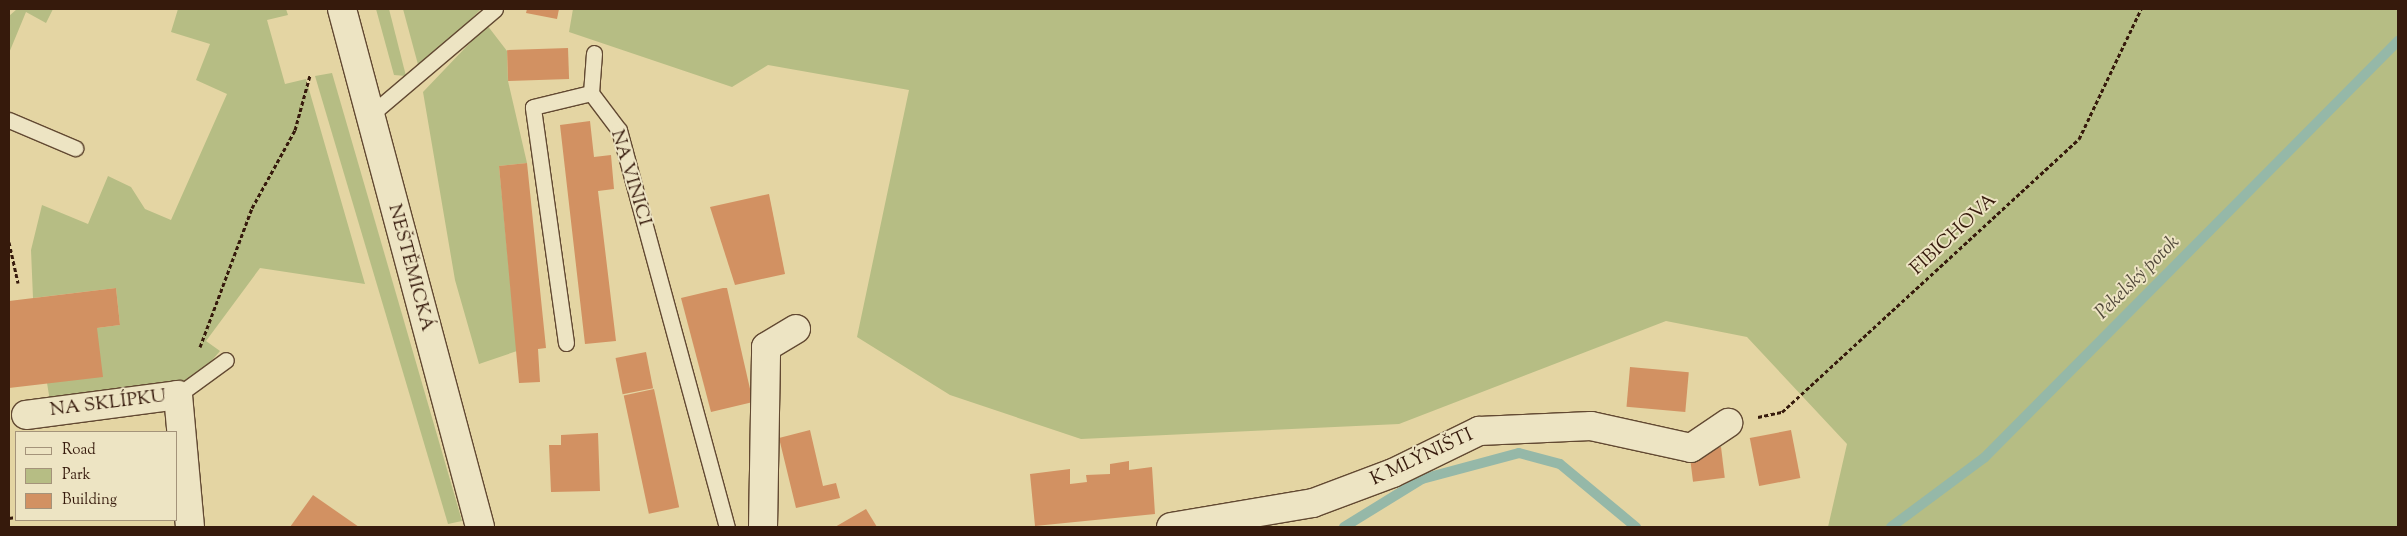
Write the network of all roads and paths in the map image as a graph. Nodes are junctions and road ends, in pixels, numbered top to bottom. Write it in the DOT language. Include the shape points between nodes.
graph roads {
  1 [pos="342,9"];
  2 [pos="496,9"];
  3 [pos="2140,9"];
  4 [pos="594,53"];
  5 [pos="310,75"];
  6 [pos="591,93"];
  7 [pos="369,116"];
  8 [pos="9,120"];
  9 [pos="75,148"];
  10 [pos="9,242"];
  11 [pos="18,283"];
  12 [pos="796,329"];
  13 [pos="566,343"];
  14 [pos="226,360"];
  15 [pos="184,393"];
  16 [pos="26,415"];
  17 [pos="1728,423"];
  18 [pos="190,527"];
  19 [pos="480,527"];
  20 [pos="727,527"];
  21 [pos="764,527"];
  22 [pos="1171,527"];
  1 -- 7 [label="street, NEŠTĚMICKÁ"];
  2 -- 7 [label="lane"];
  3 -- 17 [label="path, FIBICHOVA" via="2079,138 1782,412"];
  4 -- 6 [label="lane"];
  5 -- 15 [label="path" via="295,130 252,208 204,329"];
  6 -- 13 [label="lane" via="533,107"];
  6 -- 20 [label="lane, NA VINICI" via="619,130"];
  7 -- 19 [label="street, NEŠTĚMICKÁ"];
  8 -- 9 [label="lane"];
  10 -- 11 [label="path"];
  12 -- 21 [label="street" via="766,347"];
  14 -- 15 [label="lane"];
  15 -- 16 [label="street, NA SKLÍPKU"];
  15 -- 18 [label="street, NA SKLÍPKU"];
  17 -- 22 [label="street, K MLÝNIŠTI" via="1690,448 1591,426 1479,431 1393,474 1313,503"];
}
